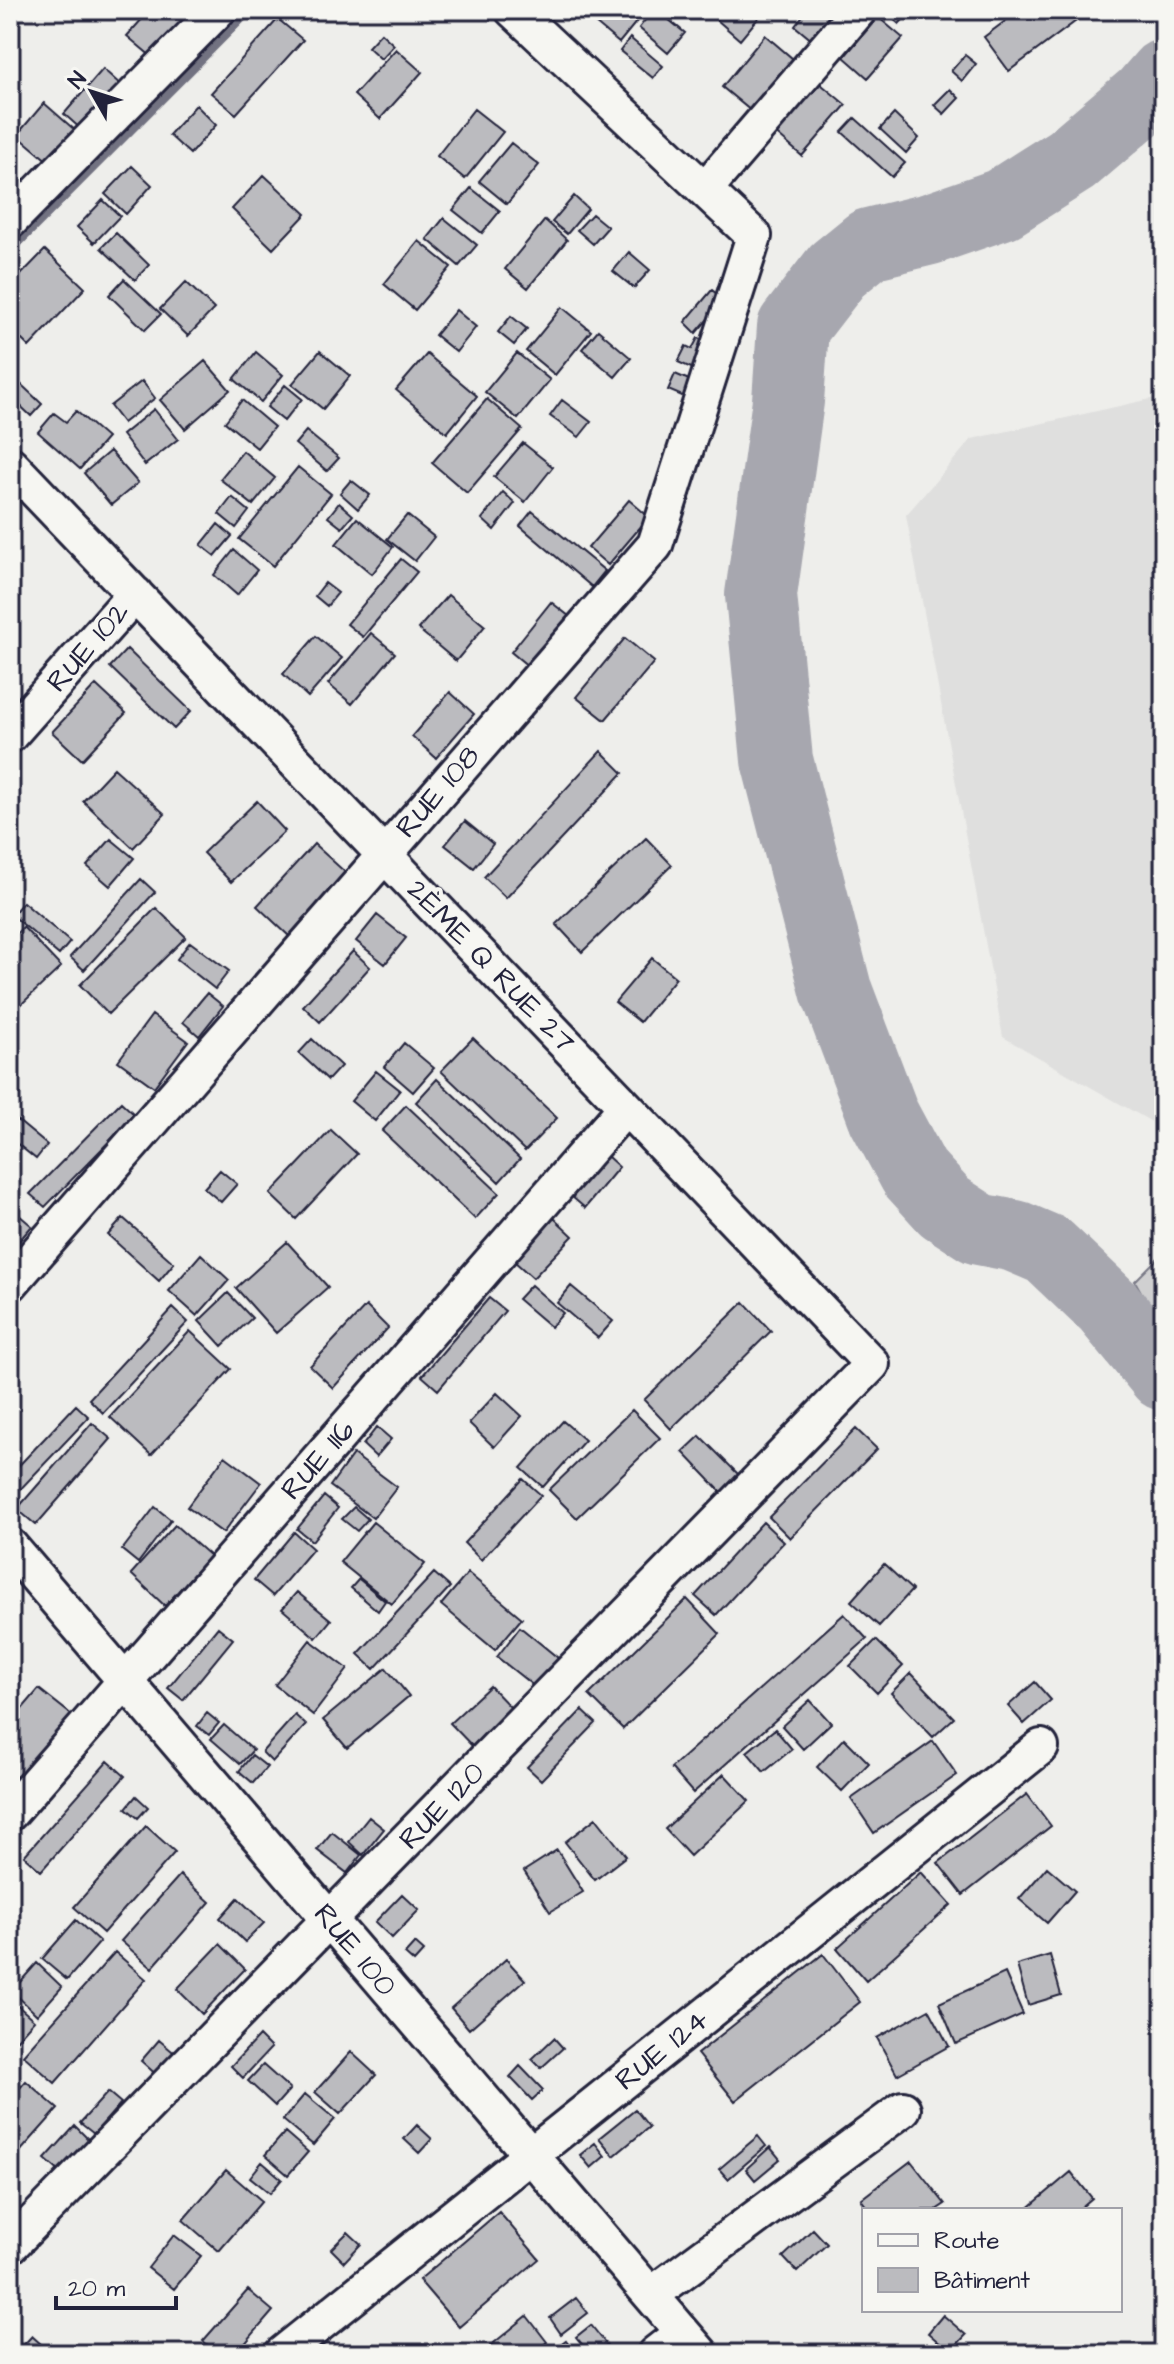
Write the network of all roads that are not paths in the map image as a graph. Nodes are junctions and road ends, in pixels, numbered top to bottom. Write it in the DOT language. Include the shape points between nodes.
graph roads {
  1 [pos="218,10"];
  2 [pos="513,10"];
  3 [pos="859,10"];
  4 [pos="706,188"];
  5 [pos="10,221"];
  6 [pos="10,464"];
  7 [pos="135,594"];
  8 [pos="10,735"];
  9 [pos="383,854"];
  10 [pos="626,1107"];
  11 [pos="10,1284"];
  12 [pos="872,1364"];
  13 [pos="10,1546"];
  14 [pos="125,1682"];
  15 [pos="1041,1747"];
  16 [pos="10,1813"];
  17 [pos="330,1921"];
  18 [pos="903,2109"];
  19 [pos="530,2155"];
  20 [pos="10,2246"];
  21 [pos="651,2295"];
  22 [pos="692,2343"];
  23 [pos="282,2354"];
  24 [pos="655,2354"];
  1 -- 5 [label="street"];
  2 -- 4 [label="street"];
  3 -- 4 [label="street"];
  4 -- 9 [label="street, RUE 108" via="754,236 655,545"];
  6 -- 7 [label="street, 2ÈME Q RUE 27"];
  7 -- 8 [label="street, RUE 102"];
  7 -- 9 [label="street, 2ÈME Q RUE 27"];
  9 -- 10 [label="street, 2ÈME Q RUE 27"];
  9 -- 11 [label="street, RUE 108"];
  10 -- 12 [label="street, 2ÈME Q RUE 27"];
  10 -- 14 [label="street, RUE 116"];
  12 -- 17 [label="street, RUE 120"];
  13 -- 14 [label="street, RUE 100"];
  14 -- 16 [label="street, RUE 116"];
  14 -- 17 [label="street, RUE 100"];
  15 -- 19 [label="street, RUE 124"];
  17 -- 19 [label="street, RUE 100"];
  17 -- 20 [label="street, RUE 120"];
  18 -- 21 [label="street"];
  19 -- 21 [label="street, RUE 100"];
  19 -- 23 [label="street, RUE 124"];
  21 -- 22 [label="street, RUE 100"];
  22 -- 24 [label="street"];
}
